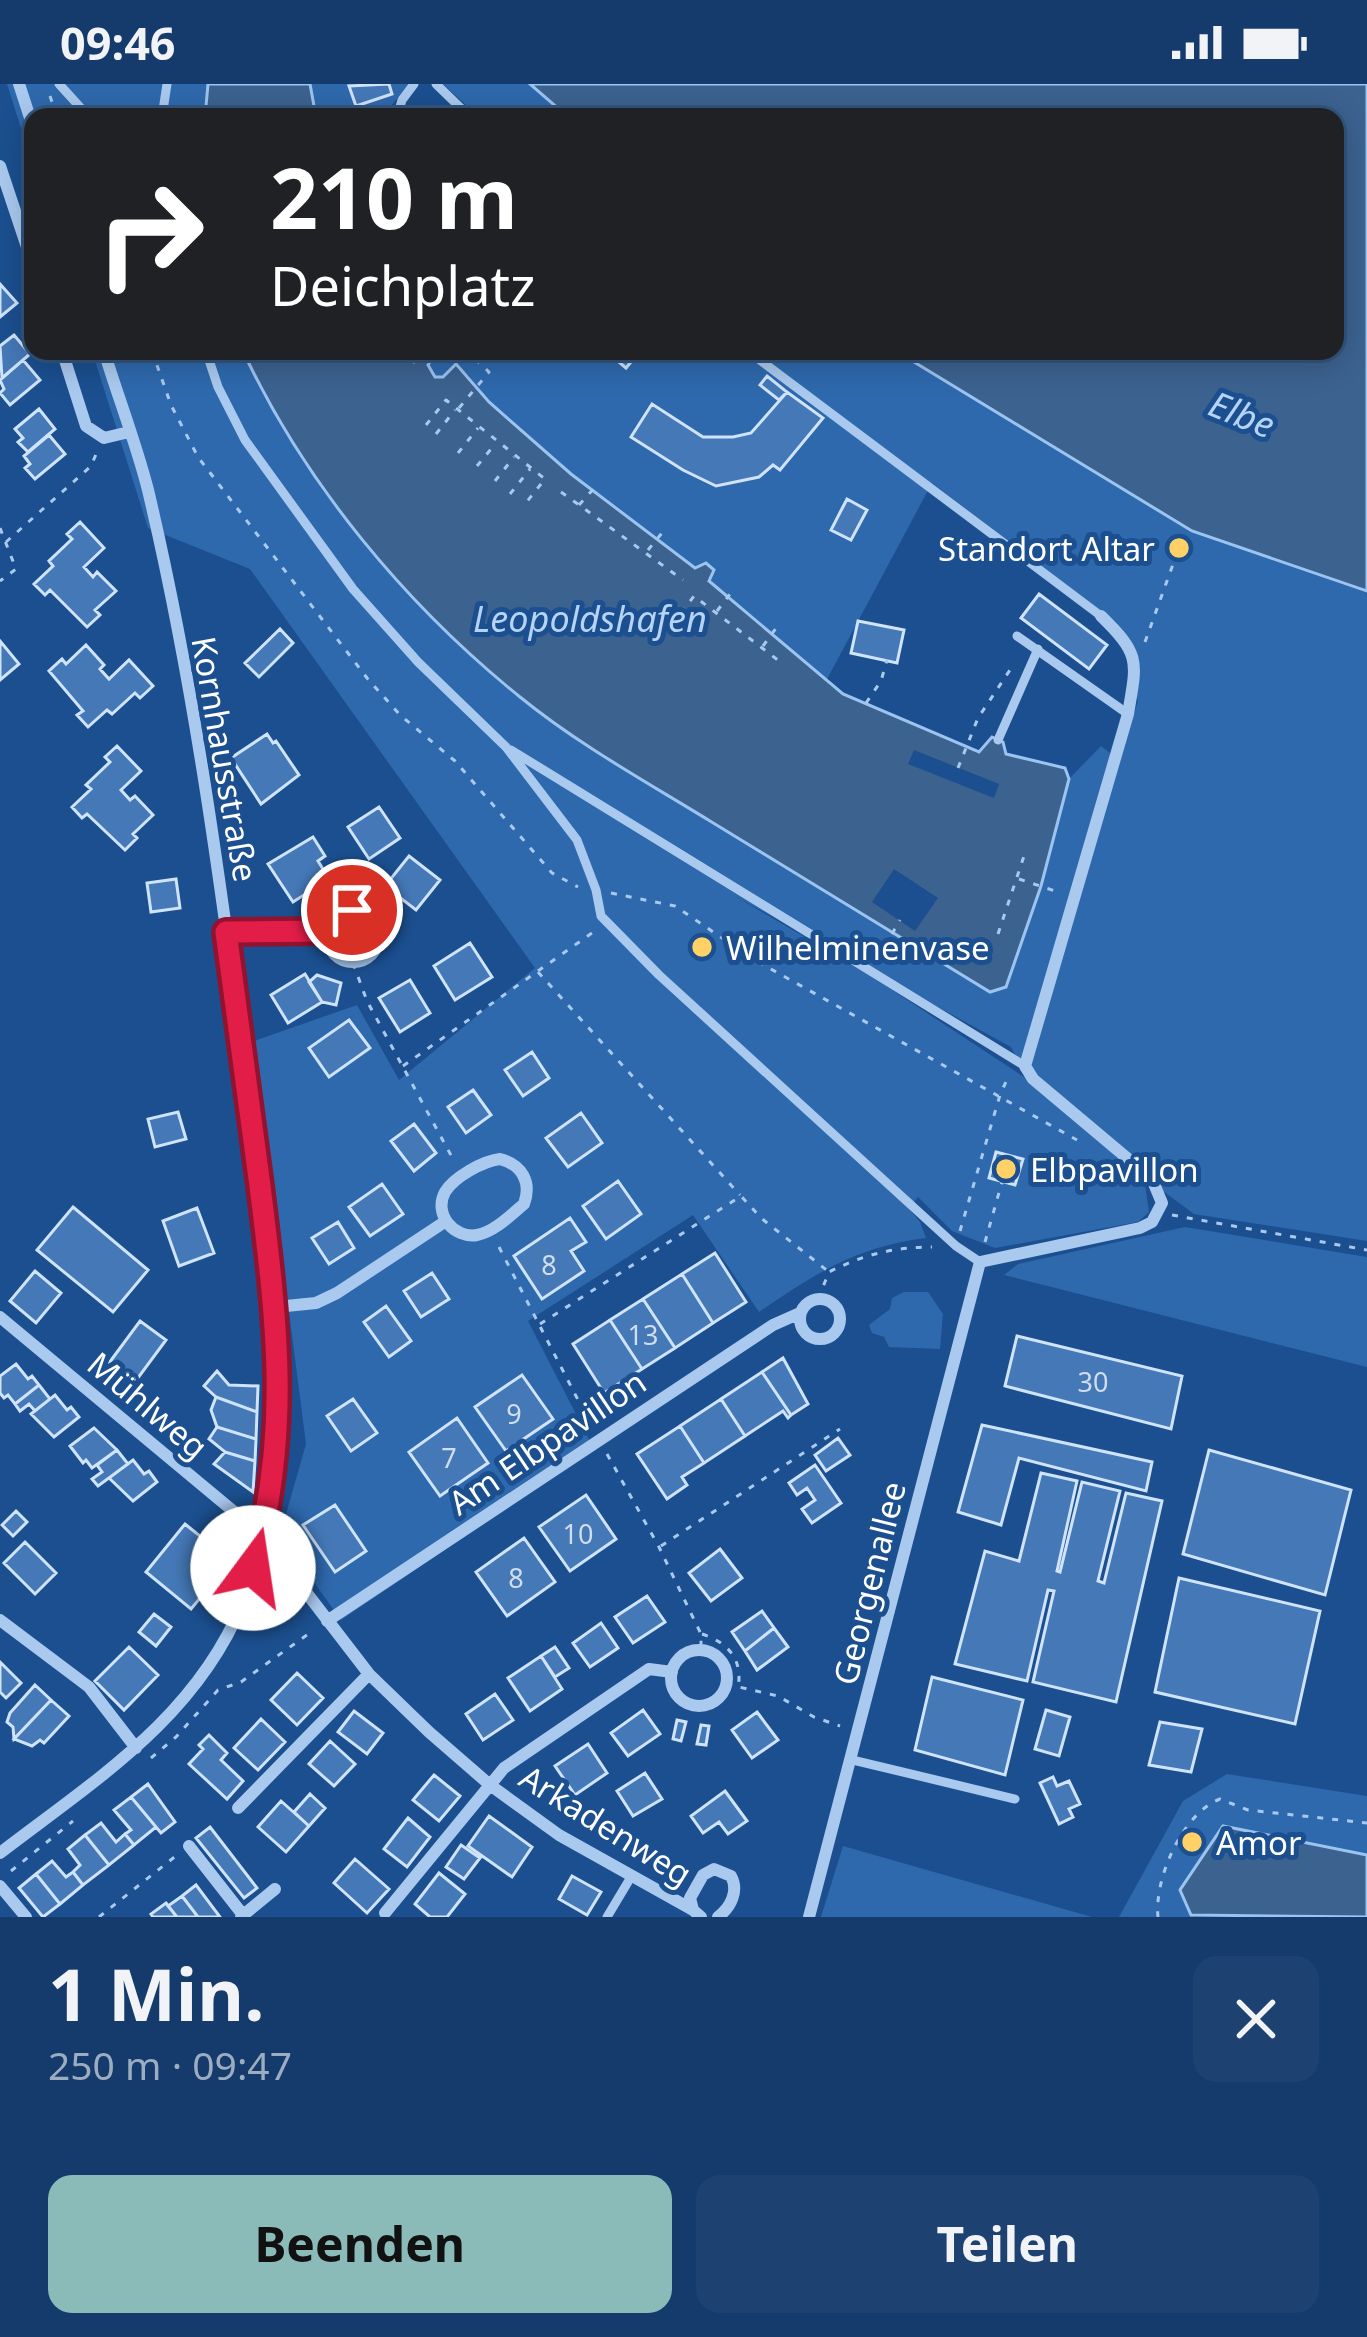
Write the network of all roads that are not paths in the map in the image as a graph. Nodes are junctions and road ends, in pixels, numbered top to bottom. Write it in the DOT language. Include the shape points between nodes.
graph roads {
  1 [pos="59,84"];
  2 [pos="436,84"];
  3 [pos="81,108"];
  4 [pos="461,108"];
  5 [pos="0,166"];
  6 [pos="24,238"];
  7 [pos="65,360"];
  8 [pos="107,360"];
  9 [pos="209,360"];
  10 [pos="760,360"];
  11 [pos="129,432"];
  12 [pos="1101,616"];
  13 [pos="1128,714"];
  14 [pos="998,740"];
  15 [pos="506,747"];
  16 [pos="327,931"];
  17 [pos="226,932"];
  18 [pos="1019,1067"];
  19 [pos="446,1221"];
  20 [pos="980,1262"];
  21 [pos="276,1307"];
  22 [pos="800,1313"];
  23 [pos="0,1317"];
  24 [pos="262,1535"];
  25 [pos="0,1620"];
  26 [pos="326,1621"];
  27 [pos="672,1672"];
  28 [pos="369,1674"];
  29 [pos="136,1748"];
  30 [pos="853,1760"];
  31 [pos="490,1785"];
  32 [pos="1015,1798"];
  33 [pos="238,1808"];
  34 [pos="189,1846"];
  35 [pos="0,1852"];
  36 [pos="631,1877"];
  37 [pos="0,1883"];
  38 [pos="275,1888"];
  39 [pos="385,1913"];
  40 [pos="697,1914"];
  41 [pos="242,1916"];
  42 [pos="26,1917"];
  43 [pos="607,1917"];
  44 [pos="718,1917"];
  45 [pos="809,1917"];
  1 -- 3 [label="lane"];
  2 -- 4 [label="lane"];
  5 -- 6 [label="street"];
  7 -- 11 [label="street" via="86,426 104,438"];
  8 -- 11 [label="street, Kornhausstraße"];
  9 -- 15 [label="lane" via="245,440 353,589"];
  10 -- 12 [label="lane"];
  11 -- 17 [label="street, Kornhausstraße" via="196,728"];
  12 -- 13 [label="street" via="1137,664"];
  13 -- 14 [label="lane" via="1028,643"];
  13 -- 18 [label="street"];
  15 -- 18 [label="lane"];
  15 -- 20 [label="lane" via="577,840 601,916"];
  16 -- 16 [label="street" via="331,951 353,962 375,951 380,934 373,918 357,910 333,919"];
  16 -- 17 [label="street"];
  17 -- 21 [label="street, Kornhausstraße"];
  18 -- 20 [label="street" via="1151,1179 1162,1203 1140,1228"];
  19 -- 19 [label="street" via="443,1197 490,1160 510,1162 524,1175 524,1204 488,1230 464,1235"];
  19 -- 21 [label="street" via="337,1293"];
  20 -- 30 [label="street, Georgenallee"];
  21 -- 24 [label="street, Kornhausstraße" via="280,1416"];
  22 -- 22 [label="street, Am Elbpavillon" via="818,1299 836,1307 840,1320 823,1340 801,1327"];
  22 -- 26 [label="street, Am Elbpavillon"];
  23 -- 24 [label="street, Mühlweg"];
  24 -- 26 [label="street, Arkadenweg"];
  24 -- 29 [label="street, Kornhausstraße" via="243,1602 209,1666"];
  25 -- 29 [label="street" via="89,1687"];
  26 -- 28 [label="street, Arkadenweg"];
  27 -- 27 [label="street" via="683,1655 710,1652 732,1687 691,1704 676,1694"];
  27 -- 31 [label="street" via="649,1669"];
  28 -- 31 [label="street, Arkadenweg"];
  28 -- 33 [label="street"];
  29 -- 35 [label="street, Kornhausstraße"];
  30 -- 32 [label="lane"];
  30 -- 45 [label="street, Georgenallee"];
  31 -- 36 [label="street, Arkadenweg"];
  31 -- 39 [label="street, Arkadenweg"];
  34 -- 41 [label="street"];
  36 -- 40 [label="street, Arkadenweg"];
  36 -- 43 [label="lane"];
  37 -- 42 [label="street"];
  38 -- 41 [label="street"];
  40 -- 44 [label="street, Arkadenweg" via="691,1898 703,1875 721,1870 735,1888"];
}
